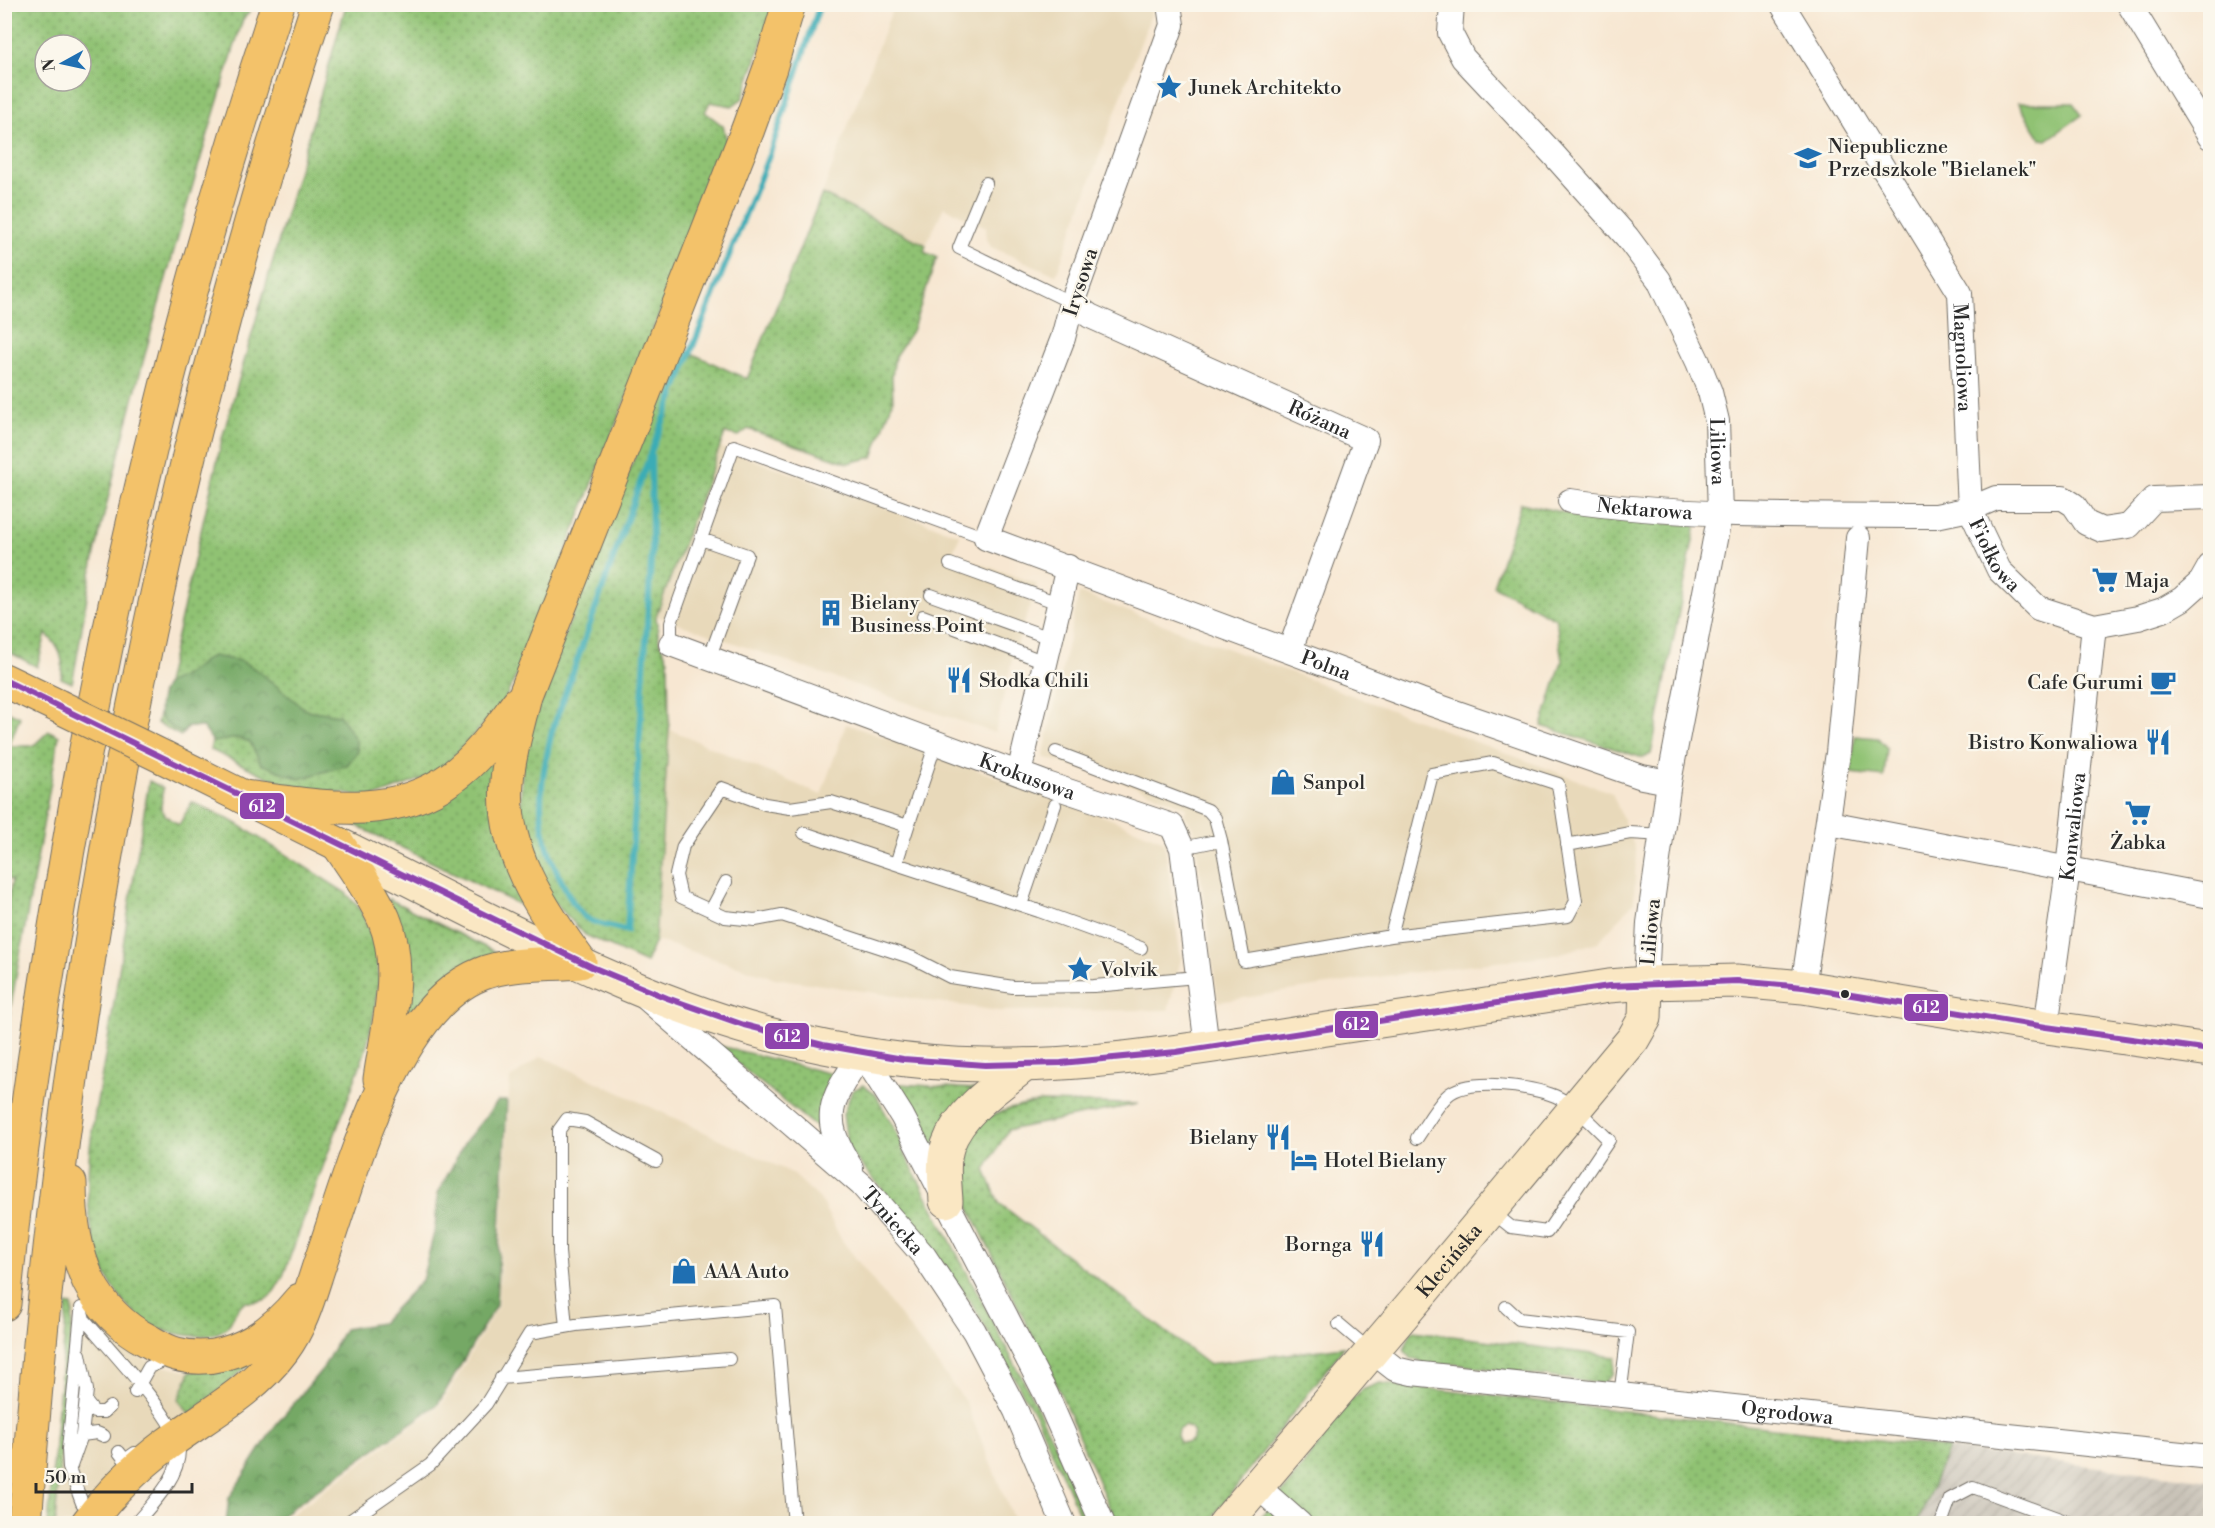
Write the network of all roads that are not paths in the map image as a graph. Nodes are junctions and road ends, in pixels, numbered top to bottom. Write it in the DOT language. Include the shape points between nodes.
graph roads {
  1 [pos="279,4"];
  2 [pos="318,4"];
  3 [pos="789,4"];
  4 [pos="1452,4"];
  5 [pos="1782,4"];
  6 [pos="2129,4"];
  7 [pos="1170,15"];
  8 [pos="2211,137"];
  9 [pos="986,183"];
  10 [pos="1072,303"];
  11 [pos="2211,497"];
  12 [pos="1570,501"];
  13 [pos="1970,508"];
  14 [pos="1720,513"];
  15 [pos="986,538"];
  16 [pos="1858,538"];
  17 [pos="701,539"];
  18 [pos="950,564"];
  19 [pos="2211,566"];
  20 [pos="1068,567"];
  21 [pos="931,595"];
  22 [pos="1058,603"];
  23 [pos="923,616"];
  24 [pos="2094,626"];
  25 [pos="1050,638"];
  26 [pos="671,644"];
  27 [pos="1290,650"];
  28 [pos="709,658"];
  29 [pos="1045,662"];
  30 [pos="4,680"];
  31 [pos="525,695"];
  32 [pos="936,743"];
  33 [pos="1056,752"];
  34 [pos="1019,773"];
  35 [pos="1670,782"];
  36 [pos="243,797"];
  37 [pos="1055,805"];
  38 [pos="1829,823"];
  39 [pos="908,826"];
  40 [pos="804,833"];
  41 [pos="1662,835"];
  42 [pos="1221,840"];
  43 [pos="338,844"];
  44 [pos="1567,846"];
  45 [pos="1182,848"];
  46 [pos="896,864"];
  47 [pos="2068,869"];
  48 [pos="726,882"];
  49 [pos="2211,896"];
  50 [pos="1021,905"];
  51 [pos="711,910"];
  52 [pos="1391,936"];
  53 [pos="1141,948"];
  54 [pos="580,962"];
  55 [pos="1197,977"];
  56 [pos="1646,982"];
  57 [pos="634,986"];
  58 [pos="1803,987"];
  59 [pos="2046,1027"];
  60 [pos="1207,1047"];
  61 [pos="2211,1050"];
  62 [pos="862,1053"];
  63 [pos="1025,1065"];
  64 [pos="68,1101"];
  65 [pos="376,1108"];
  66 [pos="1574,1108"];
  67 [pos="24,1130"];
  68 [pos="1417,1138"];
  69 [pos="656,1161"];
  70 [pos="862,1185"];
  71 [pos="4,1199"];
  72 [pos="946,1201"];
  73 [pos="1490,1210"];
  74 [pos="83,1266"];
  75 [pos="316,1277"];
  76 [pos="4,1304"];
  77 [pos="1506,1307"];
  78 [pos="81,1308"];
  79 [pos="1339,1324"];
  80 [pos="566,1327"];
  81 [pos="78,1338"];
  82 [pos="1372,1351"];
  83 [pos="175,1353"];
  84 [pos="729,1359"];
  85 [pos="501,1378"];
  86 [pos="137,1387"];
  87 [pos="1620,1396"];
  88 [pos="86,1402"];
  89 [pos="110,1407"];
  90 [pos="165,1433"];
  91 [pos="82,1435"];
  92 [pos="104,1436"];
  93 [pos="2211,1457"];
  94 [pos="121,1460"];
  95 [pos="72,1476"];
  96 [pos="1257,1486"];
  97 [pos="86,1507"];
  98 [pos="25,1524"];
  99 [pos="81,1524"];
  100 [pos="135,1524"];
  101 [pos="345,1524"];
  102 [pos="794,1524"];
  103 [pos="1064,1524"];
  104 [pos="1103,1524"];
  105 [pos="1225,1524"];
  106 [pos="1300,1524"];
  107 [pos="1941,1524"];
  108 [pos="2073,1524"];
  1 -- 67 [label="main road" via="196,278 115,604 70,832"];
  2 -- 64 [label="main road" via="241,259 159,586 95,914"];
  3 -- 31 [label="main road" via="748,129"];
  4 -- 14 [label="street, Liliowa" via="1450,33 1463,58 1554,154 1659,280 1710,392 1719,444"];
  5 -- 13 [label="street, Magnoliowa" via="1960,293"];
  6 -- 8 [label="street"];
  7 -- 10 [label="street, Irysowa"];
  9 -- 10 [label="lane" via="959,248"];
  10 -- 15 [label="street, Irysowa" via="1063,338"];
  10 -- 27 [label="street, Różana" via="1090,316 1366,440"];
  11 -- 13 [label="street" via="2154,499 2128,526 2103,530 2086,524 2074,505 2063,498 1996,498"];
  12 -- 14 [label="street, Nektarowa" via="1627,509"];
  13 -- 14 [label="street, Fiołkowa" via="1936,516"];
  13 -- 24 [label="street, Fiołkowa" via="1999,570 2038,608"];
  14 -- 35 [label="street, Liliowa"];
  15 -- 17 [label="lane" via="734,446"];
  15 -- 20 [label="street, Polna"];
  16 -- 38 [label="street"];
  17 -- 26 [label="lane" via="671,622"];
  17 -- 28 [label="lane" via="747,555"];
  18 -- 22 [label="lane"];
  19 -- 24 [label="street, Fiołkowa" via="2201,582 2163,610"];
  20 -- 22 [label="street"];
  20 -- 27 [label="street, Polna"];
  21 -- 25 [label="lane"];
  22 -- 25 [label="street"];
  23 -- 29 [label="lane"];
  24 -- 47 [label="street, Konwaliowa"];
  25 -- 29 [label="street"];
  26 -- 28 [label="street, Krokusowa"];
  27 -- 35 [label="street, Polna" via="1593,761"];
  28 -- 32 [label="street, Krokusowa"];
  29 -- 34 [label="street"];
  30 -- 36 [label="main road, bridge"];
  31 -- 36 [label="main road" via="469,763 436,788 419,795 383,806 349,808"];
  31 -- 54 [label="main road" via="509,762 508,824 530,884"];
  32 -- 34 [label="street, Krokusowa"];
  32 -- 39 [label="lane"];
  33 -- 42 [label="lane" via="1208,810 1215,818"];
  34 -- 45 [label="street, Krokusowa" via="1172,826"];
  35 -- 41 [label="street, Liliowa"];
  36 -- 43 [label="main road"];
  37 -- 50 [label="lane"];
  38 -- 47 [label="street"];
  38 -- 58 [label="street"];
  39 -- 46 [label="lane"];
  39 -- 51 [label="lane" via="831,802 790,808 765,804 722,788 683,846 676,875 681,897"];
  40 -- 46 [label="lane"];
  41 -- 44 [label="lane" via="1630,833"];
  41 -- 56 [label="street, Liliowa" via="1649,922"];
  42 -- 45 [label="lane"];
  42 -- 52 [label="lane" via="1244,961"];
  43 -- 54 [label="main road"];
  43 -- 65 [label="main road" via="383,918 392,947 392,985"];
  44 -- 52 [label="lane" via="1576,901 1568,916"];
  44 -- 52 [label="lane" via="1558,784 1493,763 1432,774"];
  45 -- 55 [label="street, Krokusowa"];
  46 -- 50 [label="lane"];
  47 -- 49 [label="street"];
  47 -- 59 [label="street, Konwaliowa"];
  48 -- 51 [label="lane"];
  50 -- 53 [label="lane"];
  51 -- 55 [label="lane" via="725,917 755,920 782,915 913,958 950,977 1013,987 1094,986"];
  54 -- 57 [label="main road"];
  54 -- 65 [label="main road" via="498,969 453,989 420,1023"];
  55 -- 60 [label="street, Krokusowa"];
  56 -- 58 [label="main road" via="1737,981"];
  56 -- 60 [label="main road"];
  56 -- 66 [label="main road, Klecińska" via="1645,1018 1633,1039"];
  57 -- 62 [label="main road" via="765,1033"];
  57 -- 70 [label="street, Tyniecka"];
  58 -- 59 [label="main road"];
  59 -- 61 [label="main road"];
  60 -- 63 [label="main road"];
  62 -- 63 [label="main road" via="939,1063"];
  62 -- 70 [label="street" via="836,1095 832,1113 836,1143"];
  62 -- 72 [label="street" via="890,1096"];
  63 -- 72 [label="main road" via="982,1099 957,1128 948,1146"];
  64 -- 74 [label="main road" via="70,1191"];
  64 -- 98 [label="main road" via="39,1335"];
  65 -- 75 [label="main road"];
  66 -- 68 [label="lane" via="1555,1096 1508,1086 1462,1088 1447,1096"];
  66 -- 73 [label="main road, Klecińska"];
  66 -- 73 [label="lane" via="1609,1140 1546,1232 1511,1227"];
  67 -- 71 [label="main road"];
  67 -- 76 [label="main road"];
  69 -- 80 [label="lane" via="585,1122 567,1119 560,1130 559,1252"];
  70 -- 103 [label="street, Tyniecka" via="924,1256 974,1331 1016,1411"];
  72 -- 104 [label="street" via="1046,1394"];
  73 -- 82 [label="main road, Klecińska"];
  74 -- 78 [label="lane"];
  74 -- 83 [label="main road" via="90,1284 116,1317 137,1335"];
  75 -- 83 [label="main road" via="291,1311 249,1345 212,1356"];
  75 -- 90 [label="main road" via="299,1323 277,1358 233,1400"];
  77 -- 87 [label="lane" via="1519,1319 1628,1332"];
  78 -- 81 [label="lane"];
  78 -- 86 [label="lane" via="84,1319"];
  79 -- 82 [label="lane"];
  80 -- 85 [label="lane" via="530,1332"];
  80 -- 102 [label="lane" via="775,1306"];
  81 -- 88 [label="lane"];
  81 -- 95 [label="lane" via="68,1449"];
  82 -- 87 [label="street, Ogrodowa" via="1389,1366 1402,1371"];
  82 -- 96 [label="main road, Klecińska"];
  83 -- 86 [label="lane" via="149,1367"];
  84 -- 85 [label="lane"];
  85 -- 101 [label="lane" via="486,1404 430,1465"];
  86 -- 90 [label="lane"];
  87 -- 93 [label="street, Ogrodowa"];
  88 -- 89 [label="lane" via="94,1413"];
  88 -- 91 [label="lane"];
  90 -- 94 [label="lane"];
  90 -- 97 [label="main road" via="132,1472"];
  90 -- 100 [label="lane" via="180,1449 173,1471"];
  91 -- 92 [label="lane"];
  91 -- 95 [label="lane" via="72,1462"];
  95 -- 97 [label="lane"];
  96 -- 105 [label="main road, Klecińska"];
  96 -- 106 [label="street"];
  97 -- 99 [label="lane"];
  107 -- 108 [label="lane" via="1950,1499 1973,1487"];
}
